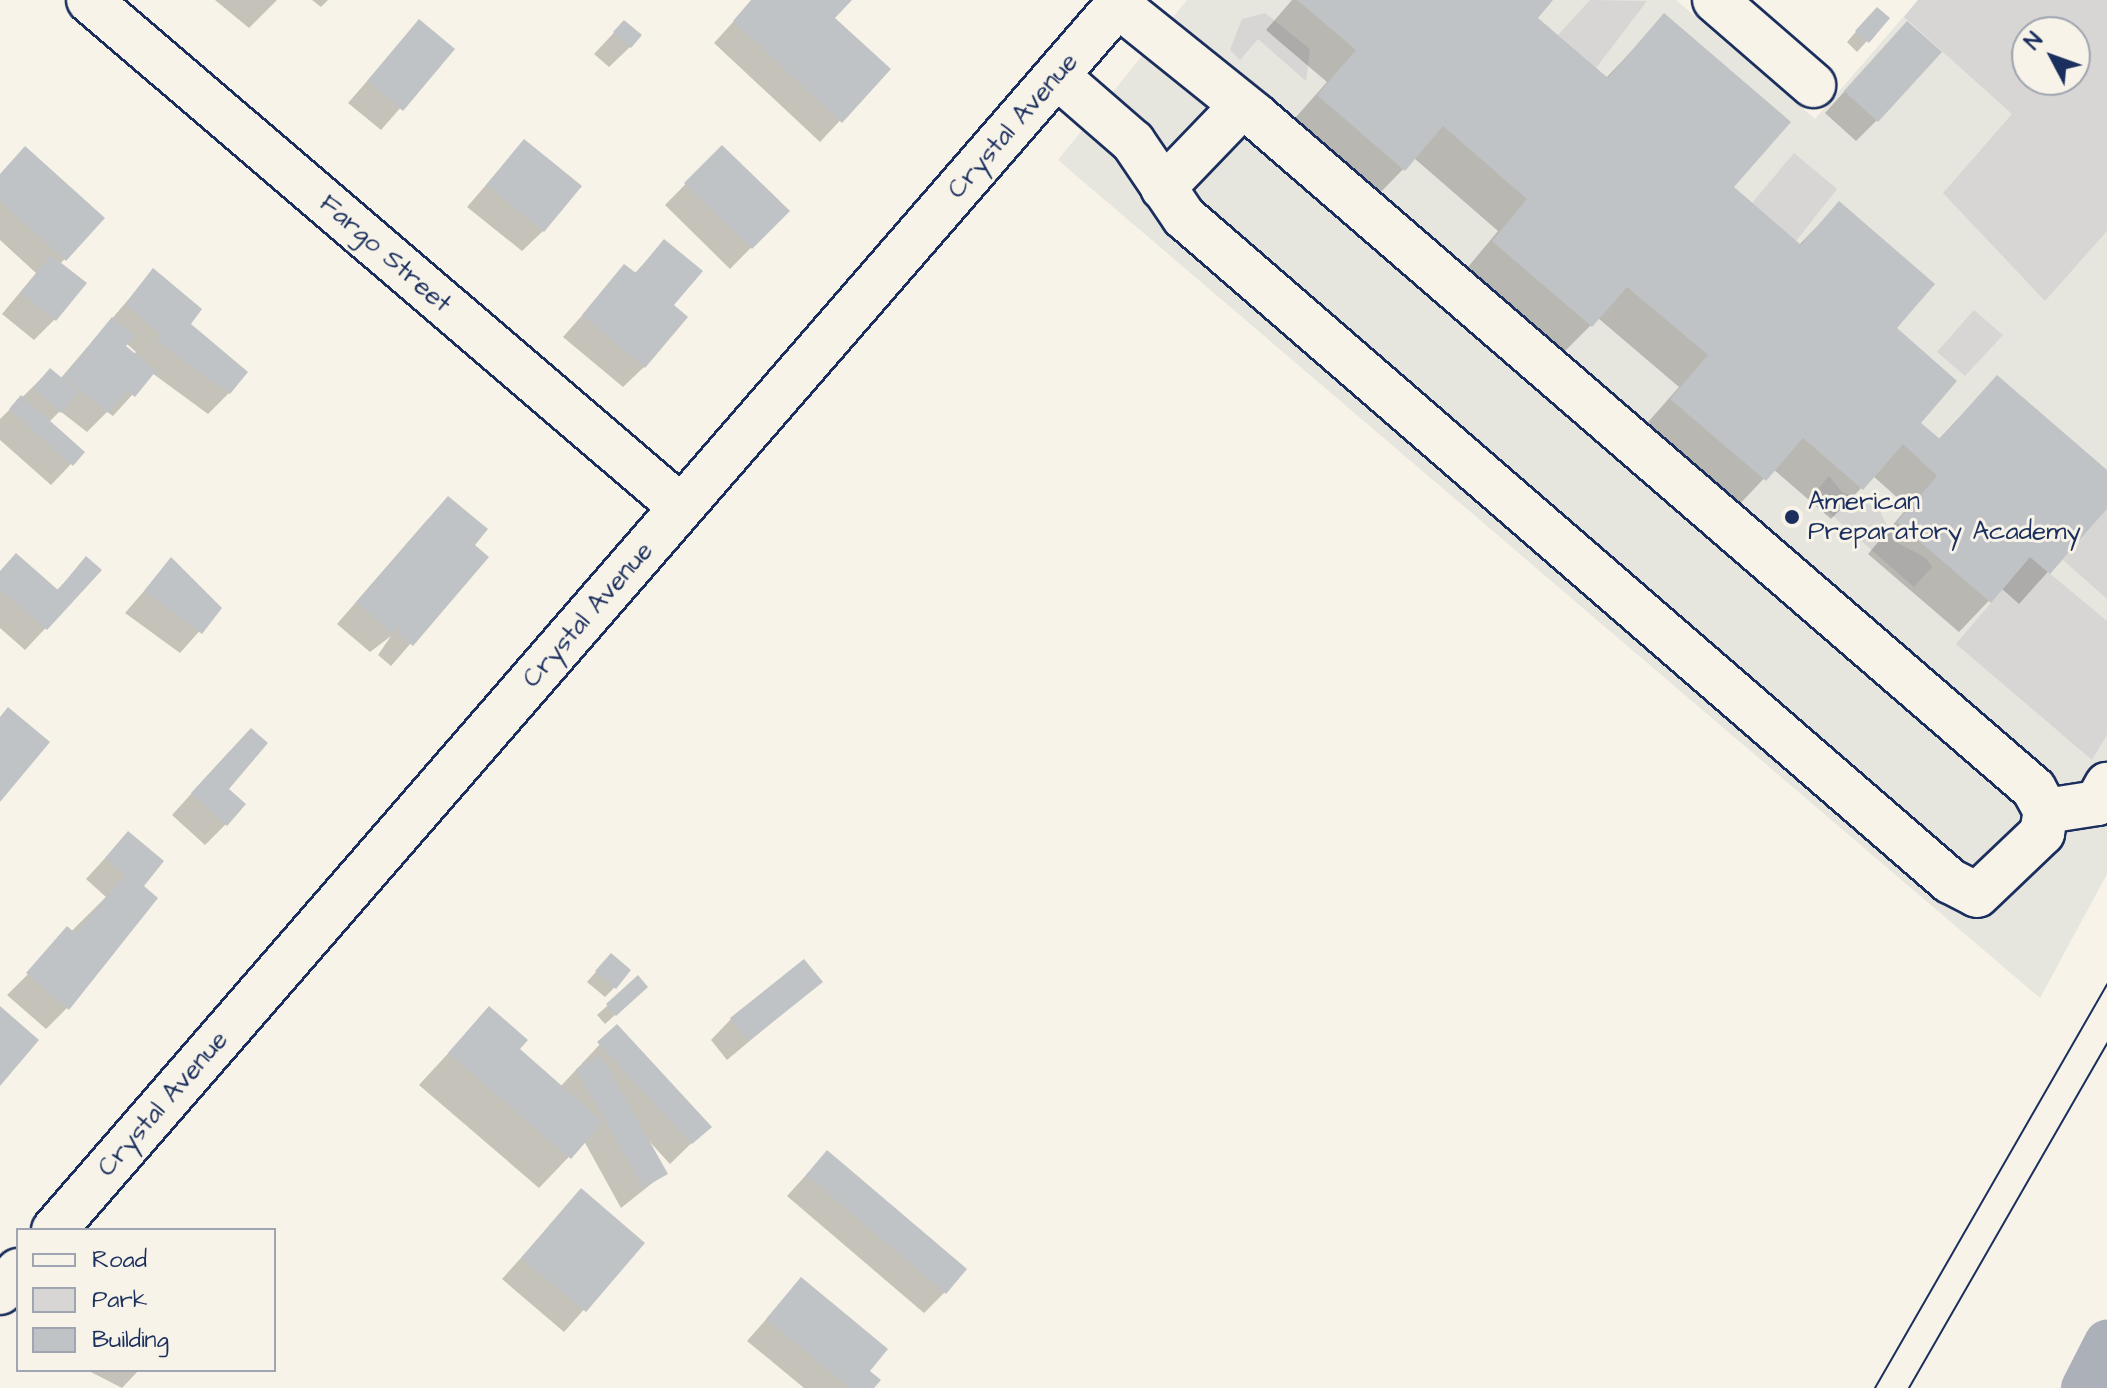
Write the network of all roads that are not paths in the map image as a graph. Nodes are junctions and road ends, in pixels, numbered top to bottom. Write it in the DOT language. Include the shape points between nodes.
graph roads {
  1 [pos="89,0"];
  2 [pos="1715,0"];
  3 [pos="1120,3"];
  4 [pos="1057,76"];
  5 [pos="1813,85"];
  6 [pos="1242,106"];
  7 [pos="1163,188"];
  8 [pos="681,507"];
  9 [pos="2107,785"];
  10 [pos="2046,811"];
  11 [pos="56,1228"];
  12 [pos="16,1273"];
  13 [pos="0,1292"];
  1 -- 8 [label="street, Fargo Street"];
  2 -- 5 [label="street"];
  3 -- 4 [label="street, Crystal Avenue"];
  3 -- 6 [label="street"];
  4 -- 7 [label="street" via="1133,142"];
  4 -- 8 [label="street, Crystal Avenue"];
  6 -- 7 [label="street"];
  6 -- 10 [label="street" via="2034,789"];
  7 -- 10 [label="street" via="1196,228 1950,881 1977,895 1994,886 2042,833"];
  8 -- 11 [label="street, Crystal Avenue"];
  9 -- 10 [label="street" via="2097,803"];
  12 -- 13 [label="street"];
}
